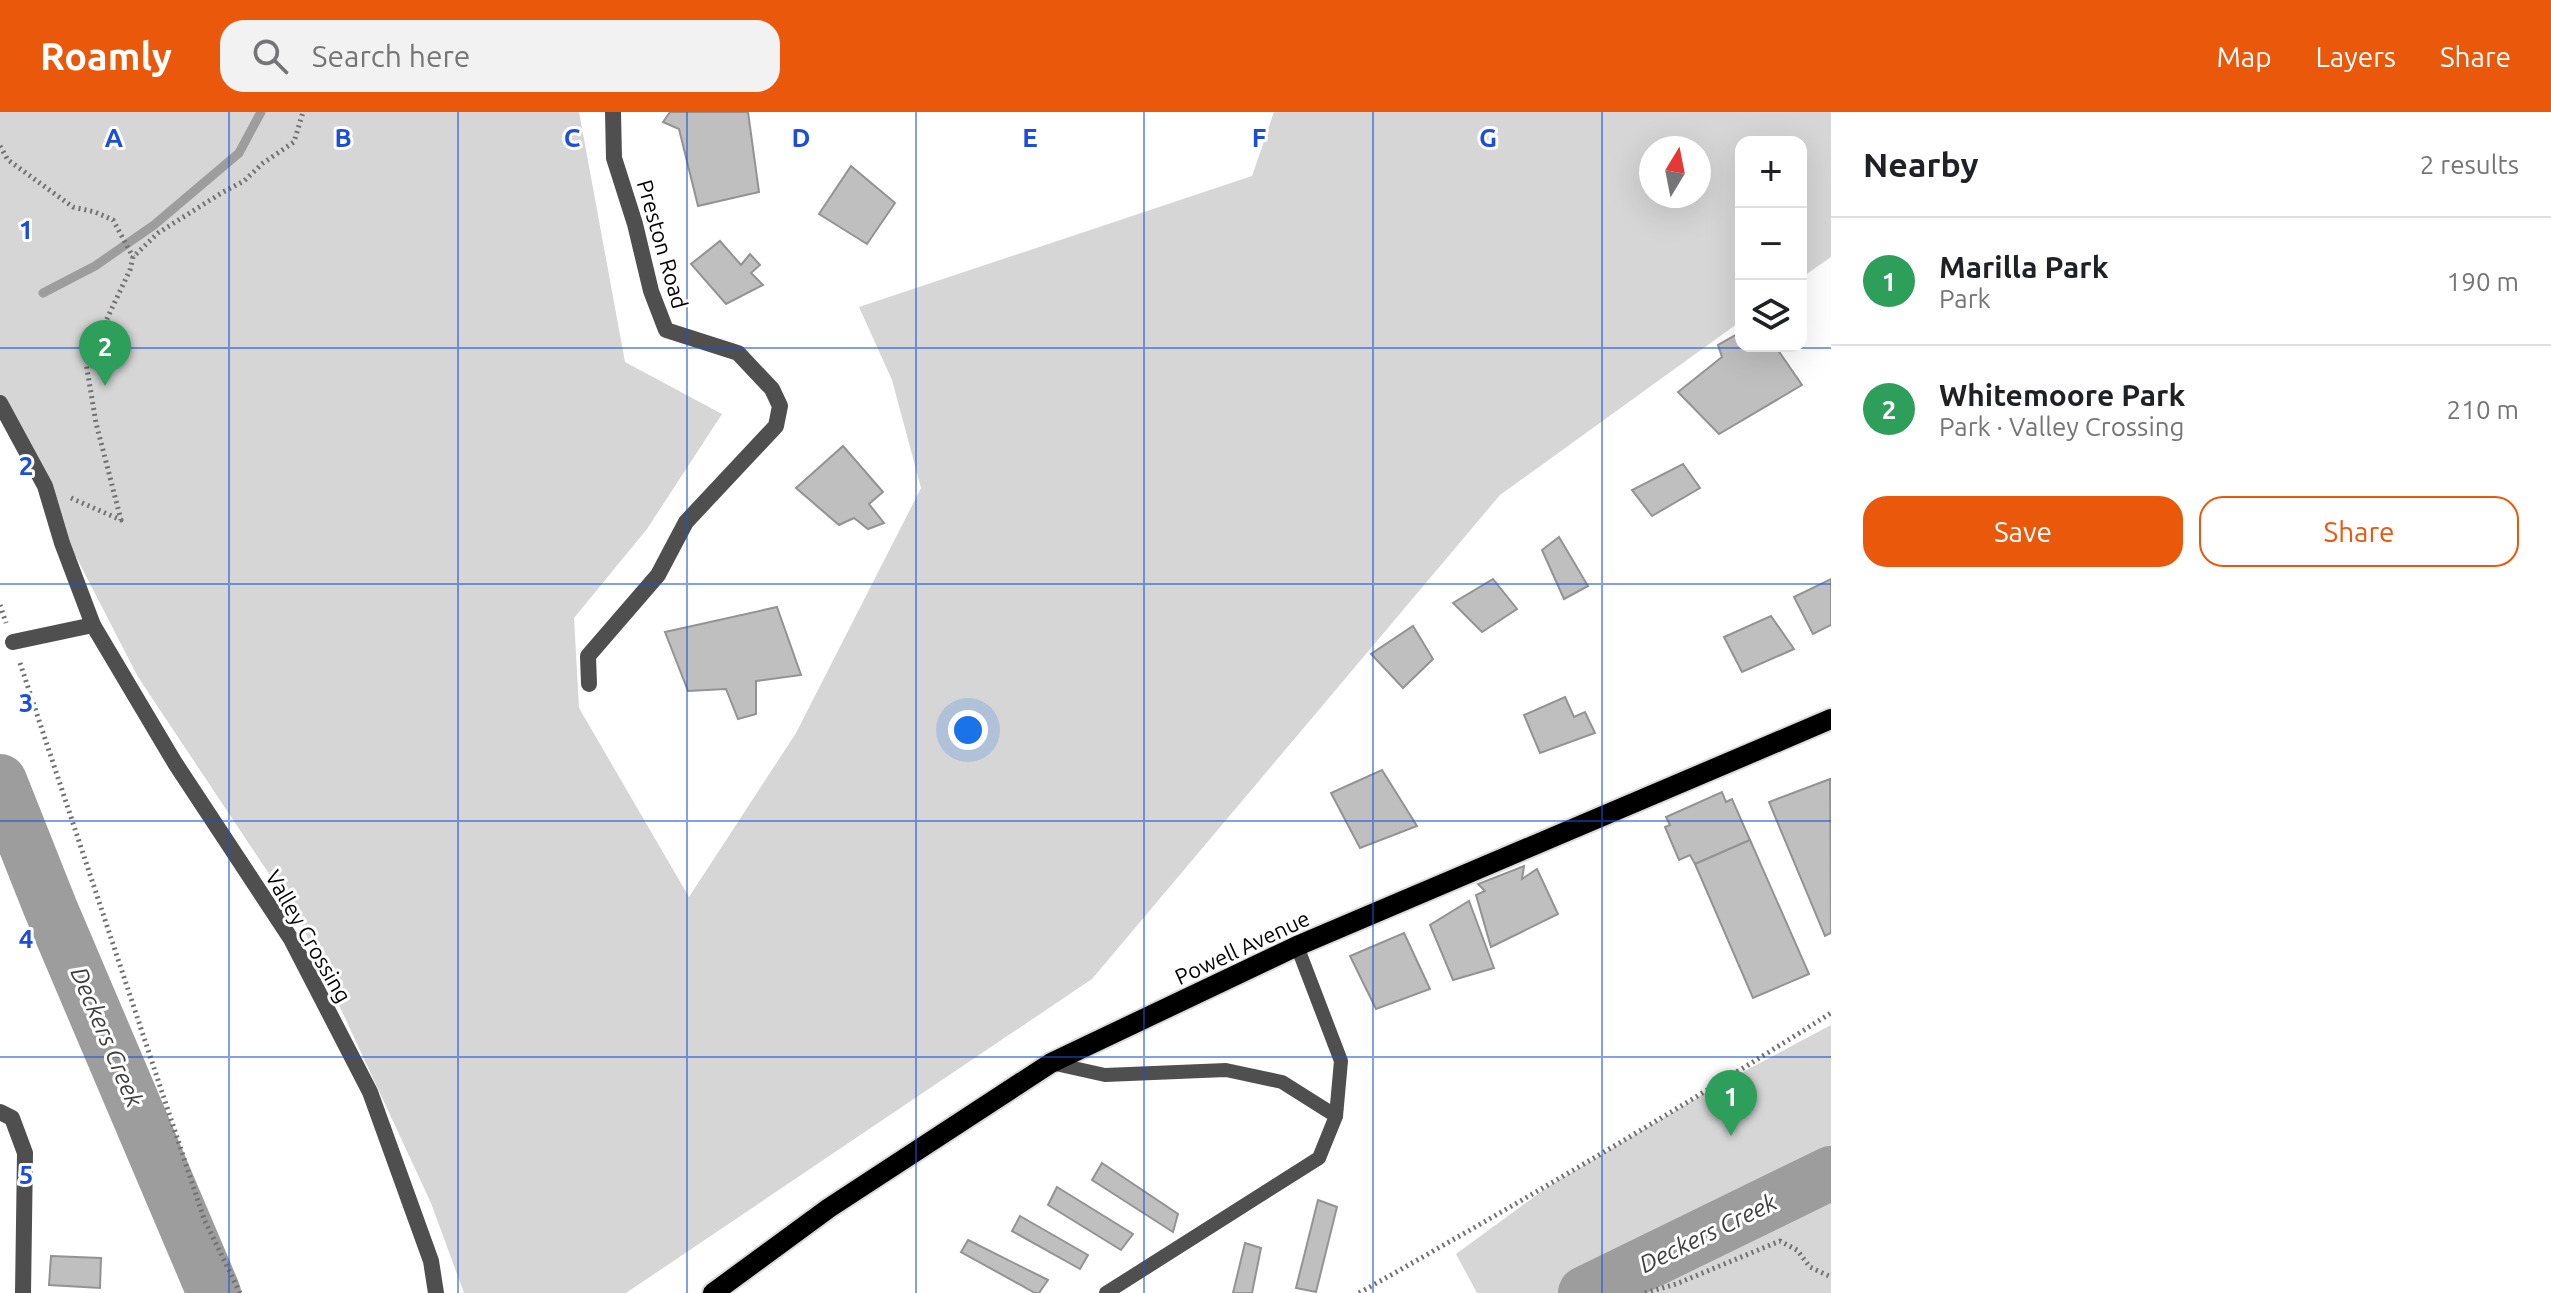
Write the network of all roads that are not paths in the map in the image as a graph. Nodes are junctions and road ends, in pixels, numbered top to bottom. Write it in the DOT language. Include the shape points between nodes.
graph roads {
  1 [pos="613,112"];
  2 [pos="0,403"];
  3 [pos="93,625"];
  4 [pos="13,642"];
  5 [pos="589,684"];
  6 [pos="1831,719"];
  7 [pos="1297,946"];
  8 [pos="1051,1063"];
  9 [pos="0,1112"];
  10 [pos="1336,1116"];
  11 [pos="23,1293"];
  12 [pos="436,1293"];
  13 [pos="713,1293"];
  14 [pos="1106,1293"];
  1 -- 5 [label="street, Preston Road" via="614,158 666,330 738,353 772,389 780,406 776,426 686,522 658,575 588,656"];
  2 -- 3 [label="street, Valley Crossing" via="45,486"];
  3 -- 4 [label="street"];
  3 -- 12 [label="street, Valley Crossing" via="175,763 291,939 370,1092 431,1261"];
  6 -- 7 [label="main road, Powell Avenue"];
  7 -- 8 [label="main road, Powell Avenue"];
  7 -- 10 [label="lane" via="1341,1061"];
  8 -- 10 [label="lane" via="1105,1075 1226,1070 1282,1082"];
  8 -- 13 [label="main road, Powell Avenue" via="829,1208"];
  9 -- 11 [label="street" via="12,1118 25,1153"];
  10 -- 14 [label="lane" via="1319,1158"];
}
